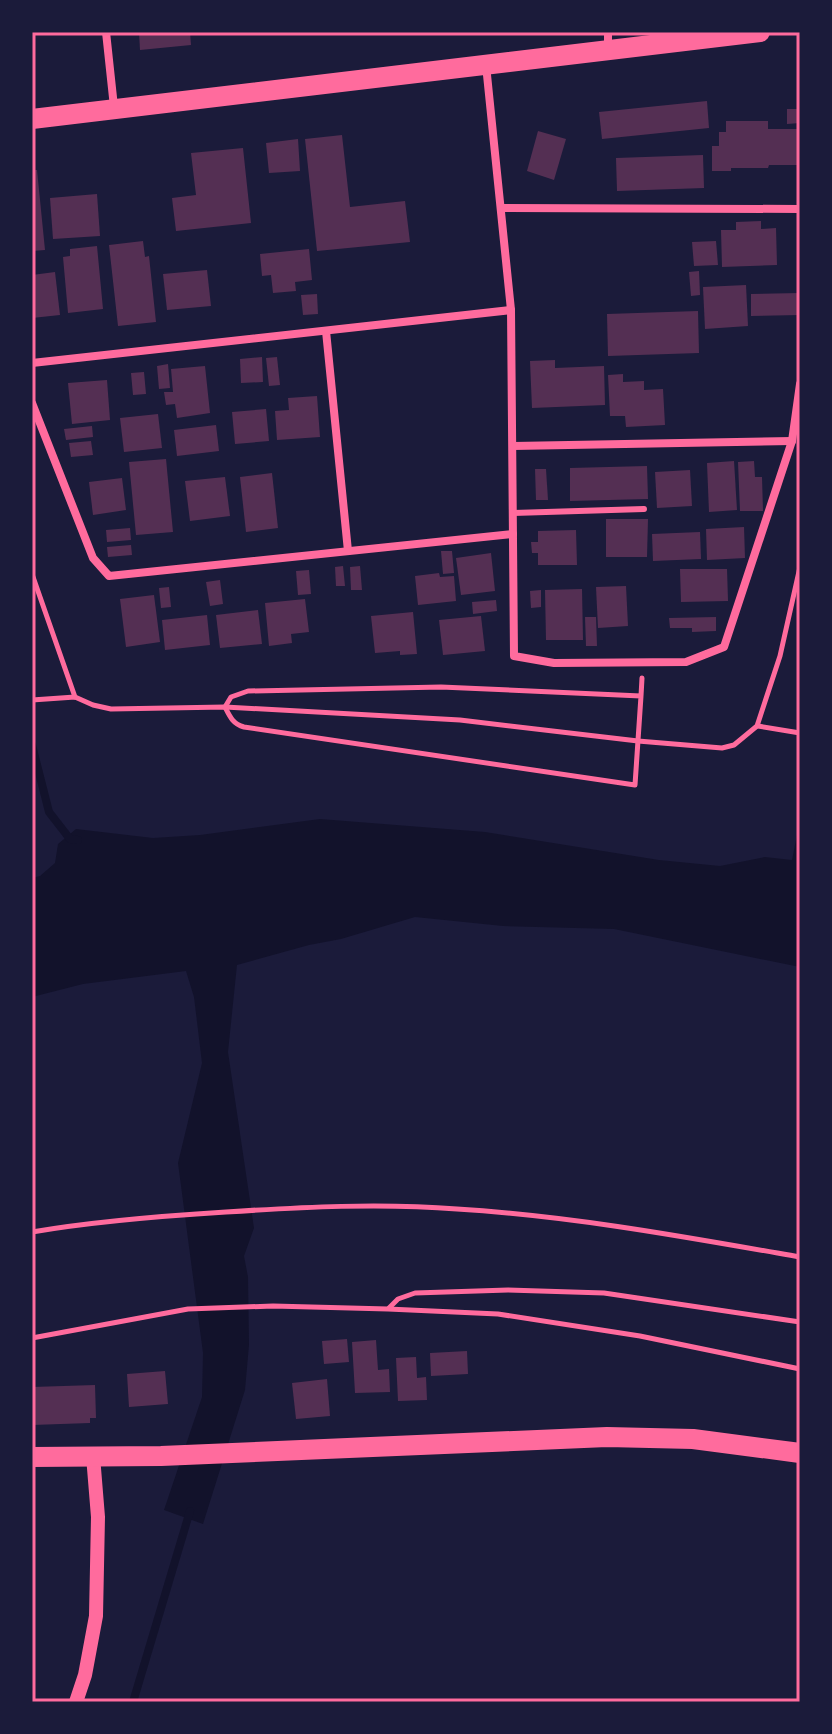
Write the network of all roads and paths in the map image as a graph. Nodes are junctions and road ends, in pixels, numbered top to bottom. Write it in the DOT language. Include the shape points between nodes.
graph roads {
  1 [pos="106,32"];
  2 [pos="760,32"];
  3 [pos="608,41"];
  4 [pos="486,64"];
  5 [pos="114,110"];
  6 [pos="32,119"];
  7 [pos="501,208"];
  8 [pos="800,209"];
  9 [pos="511,310"];
  10 [pos="326,331"];
  11 [pos="32,363"];
  12 [pos="800,384"];
  13 [pos="32,403"];
  14 [pos="792,441"];
  15 [pos="513,446"];
  16 [pos="644,509"];
  17 [pos="513,513"];
  18 [pos="513,534"];
  19 [pos="348,551"];
  20 [pos="800,567"];
  21 [pos="32,574"];
  22 [pos="644,662"];
  23 [pos="641,696"];
  24 [pos="75,697"];
  25 [pos="32,700"];
  26 [pos="225,707"];
  27 [pos="757,726"];
  28 [pos="800,733"];
  29 [pos="638,741"];
  30 [pos="32,1232"];
  31 [pos="800,1257"];
  32 [pos="388,1309"];
  33 [pos="800,1322"];
  34 [pos="32,1338"];
  35 [pos="800,1369"];
  36 [pos="800,1453"];
  37 [pos="93,1456"];
  38 [pos="32,1457"];
  39 [pos="76,1702"];
  1 -- 5 [label="street"];
  2 -- 3 [label="main road"];
  3 -- 4 [label="main road"];
  4 -- 5 [label="main road"];
  4 -- 7 [label="street"];
  5 -- 6 [label="main road"];
  7 -- 8 [label="street"];
  7 -- 9 [label="street"];
  9 -- 10 [label="street"];
  9 -- 15 [label="street"];
  10 -- 11 [label="street"];
  10 -- 19 [label="street"];
  12 -- 14 [label="street"];
  13 -- 19 [label="street" via="93,558 109,576"];
  14 -- 15 [label="street"];
  14 -- 22 [label="street" via="724,647 686,662"];
  15 -- 17 [label="street"];
  16 -- 17 [label="lane"];
  17 -- 18 [label="street"];
  18 -- 19 [label="street"];
  18 -- 22 [label="street" via="514,656 554,663"];
  20 -- 27 [label="path"];
  21 -- 24 [label="path"];
  22 -- 23 [label="path"];
  23 -- 26 [label="path" via="441,687 248,691 231,697"];
  23 -- 29 [label="path"];
  24 -- 25 [label="path"];
  24 -- 26 [label="path" via="111,709"];
  26 -- 29 [label="path" via="460,720"];
  26 -- 29 [label="path" via="231,720 244,727 635,785"];
  27 -- 28 [label="path"];
  27 -- 29 [label="path" via="722,748"];
  30 -- 31 [label="path" via="274,1209 439,1208 546,1217"];
  32 -- 33 [label="path" via="415,1293 522,1290 604,1293"];
  32 -- 34 [label="path" via="188,1309"];
  32 -- 35 [label="path" via="498,1314"];
  36 -- 37 [label="main road" via="693,1439 607,1437"];
  37 -- 38 [label="main road"];
  37 -- 39 [label="street" via="96,1616"];
}
